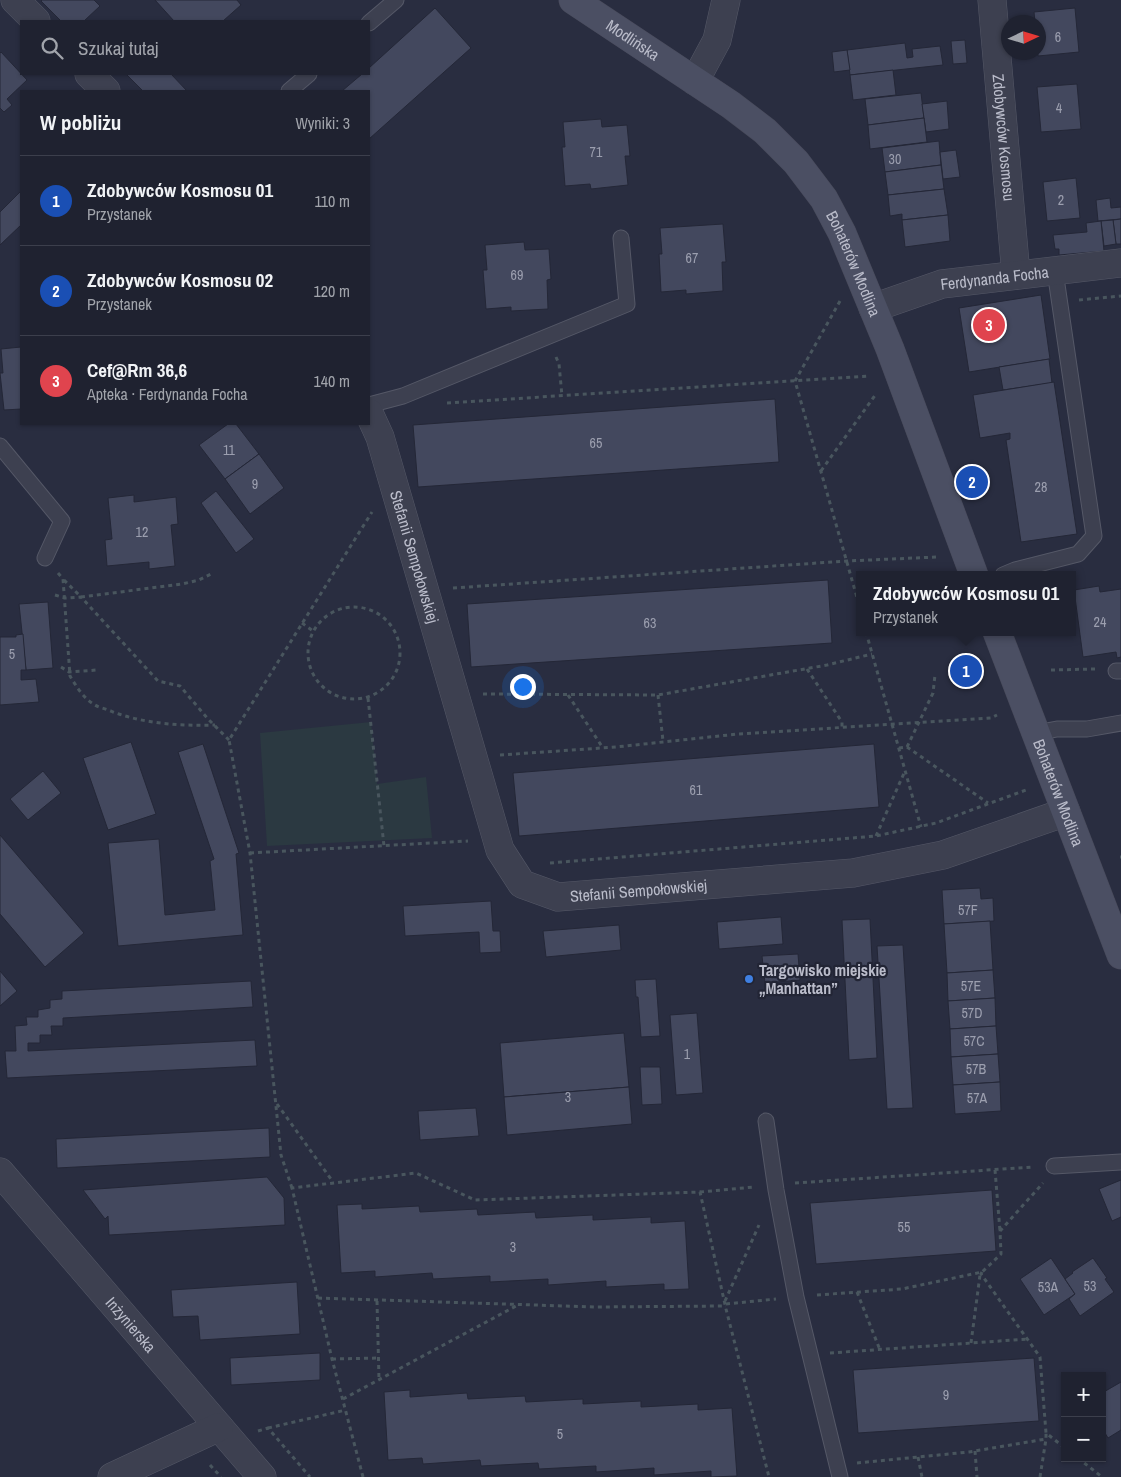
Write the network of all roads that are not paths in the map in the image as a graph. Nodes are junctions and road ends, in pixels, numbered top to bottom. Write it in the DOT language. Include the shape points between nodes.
graph roads {
  1 [pos="15,0"];
  2 [pos="396,0"];
  3 [pos="573,0"];
  4 [pos="726,0"];
  5 [pos="992,0"];
  6 [pos="35,20"];
  7 [pos="370,23"];
  8 [pos="90,75"];
  9 [pos="309,75"];
  10 [pos="695,81"];
  11 [pos="105,90"];
  12 [pos="290,90"];
  13 [pos="621,238"];
  14 [pos="1121,263"];
  15 [pos="1056,271"];
  16 [pos="1016,275"];
  17 [pos="873,308"];
  18 [pos="370,405"];
  19 [pos="370,415"];
  20 [pos="0,446"];
  21 [pos="45,558"];
  22 [pos="973,571"];
  23 [pos="1013,571"];
  24 [pos="998,636"];
  25 [pos="1121,723"];
  26 [pos="1036,733"];
  27 [pos="1066,812"];
  28 [pos="1114,917"];
  29 [pos="1121,955"];
  30 [pos="766,1121"];
  31 [pos="1121,1162"];
  32 [pos="1054,1166"];
  33 [pos="0,1172"];
  34 [pos="219,1427"];
  35 [pos="838,1471"];
  36 [pos="112,1477"];
  37 [pos="262,1477"];
  1 -- 6 [label="street"];
  2 -- 7 [label="lane"];
  3 -- 10 [label="main road, Modlińska"];
  4 -- 10 [label="street" via="717,40"];
  5 -- 16 [label="street, Zdobywców Kosmosu"];
  8 -- 11 [label="street"];
  9 -- 12 [label="lane"];
  10 -- 17 [label="main road, Bohaterów Modlina" via="765,131 796,162 824,198"];
  13 -- 18 [label="lane" via="627,304 403,396"];
  14 -- 15 [label="street, Ferdynanda Focha"];
  15 -- 16 [label="street, Ferdynanda Focha"];
  15 -- 23 [label="lane" via="1094,536 1078,554"];
  16 -- 17 [label="street, Ferdynanda Focha" via="942,284"];
  17 -- 22 [label="main road, Bohaterów Modlina"];
  19 -- 27 [label="street, Stefanii Sempołowskiej" via="380,437 500,850 522,884 558,897 853,873 943,855"];
  20 -- 21 [label="lane" via="62,521"];
  24 -- 26 [label="main road, Bohaterów Modlina"];
  25 -- 26 [label="lane"];
  26 -- 27 [label="main road, Bohaterów Modlina"];
  27 -- 28 [label="main road, Bohaterów Modlina"];
  28 -- 29 [label="main road, Bohaterów Modlina"];
  30 -- 35 [label="lane" via="796,1297"];
  31 -- 32 [label="lane"];
  33 -- 34 [label="street, Inżynierska"];
  34 -- 36 [label="street"];
  34 -- 37 [label="street, Inżynierska"];
}
